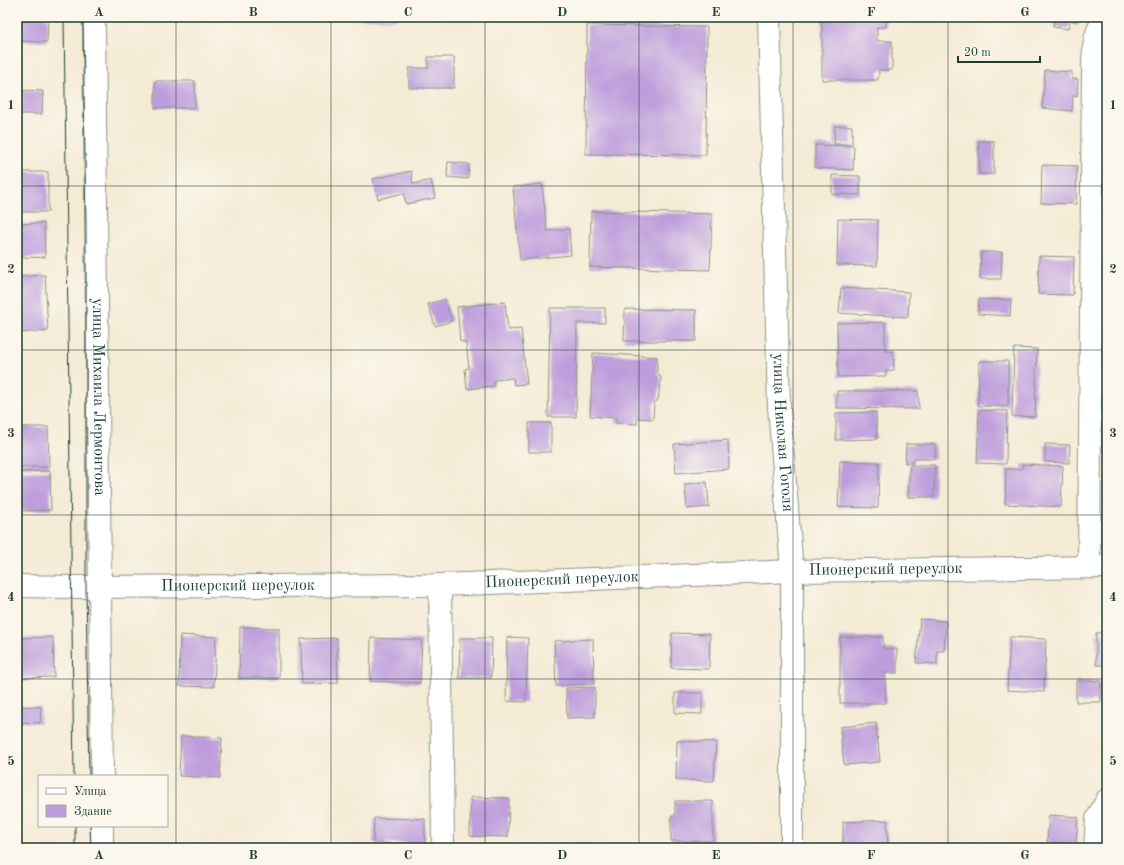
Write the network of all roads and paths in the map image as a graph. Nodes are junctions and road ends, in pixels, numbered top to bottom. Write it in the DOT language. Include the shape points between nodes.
graph roads {
  1 [pos="94,17"];
  2 [pos="769,17"];
  3 [pos="1107,18"];
  4 [pos="1098,567"];
  5 [pos="792,571"];
  6 [pos="440,585"];
  7 [pos="17,586"];
  8 [pos="100,587"];
  9 [pos="102,775"];
  10 [pos="1107,800"];
  11 [pos="102,827"];
  12 [pos="102,848"];
  13 [pos="443,848"];
  14 [pos="792,848"];
  15 [pos="1095,848"];
  1 -- 8 [label="street, улица Михаила Лермонтова"];
  2 -- 5 [label="street, улица Николая Гоголя" via="779,407"];
  3 -- 4 [label="street" via="1095,38 1093,62"];
  4 -- 5 [label="street, Пионерский переулок"];
  5 -- 6 [label="street, Пионерский переулок"];
  5 -- 14 [label="street, улица Николая Гоголя"];
  6 -- 8 [label="street, Пионерский переулок"];
  6 -- 13 [label="street"];
  7 -- 8 [label="street, Пионерский переулок"];
  8 -- 9 [label="street, улица Михаила Лермонтова"];
  10 -- 15 [label="street" via="1097,819"];
  11 -- 12 [label="street"];
}
